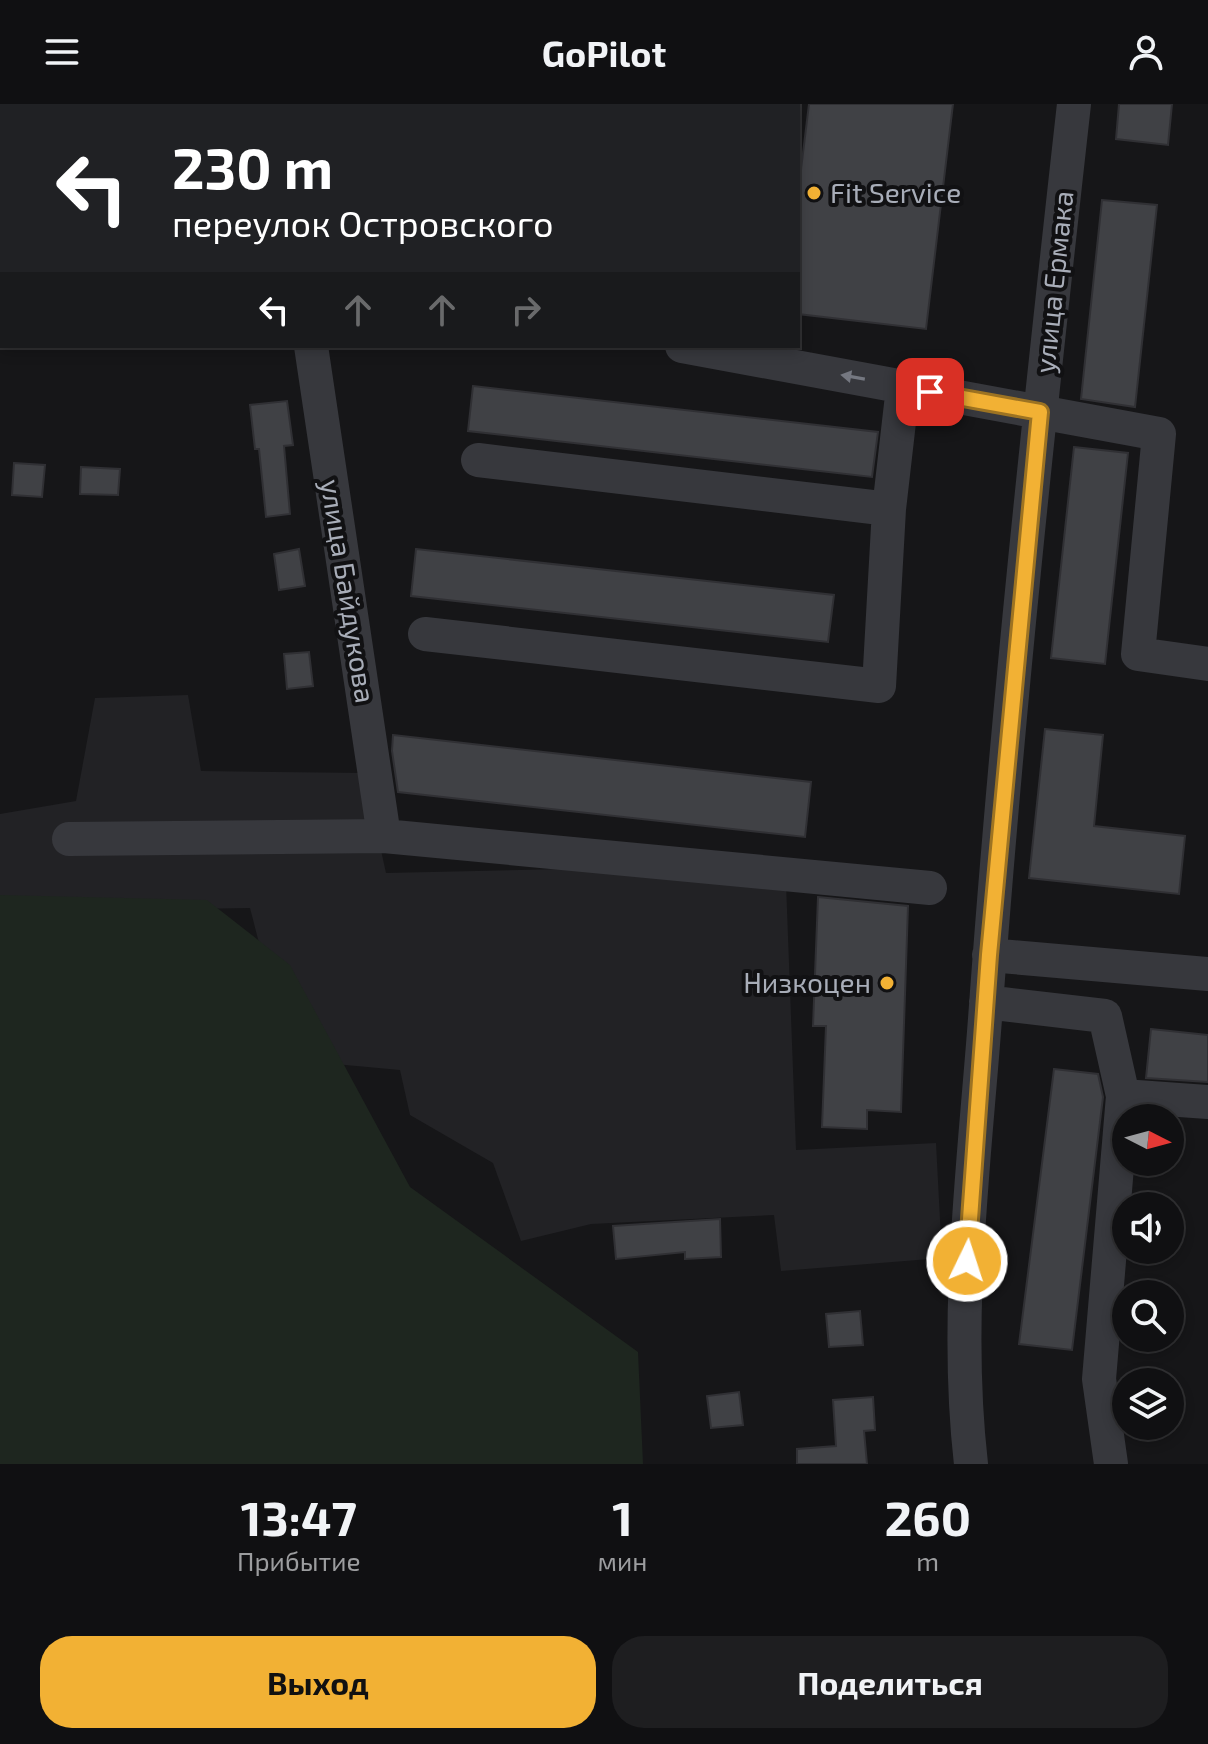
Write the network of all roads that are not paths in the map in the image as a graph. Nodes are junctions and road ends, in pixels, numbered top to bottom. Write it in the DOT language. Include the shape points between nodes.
graph roads {
  1 [pos="1074,104"];
  2 [pos="311,348"];
  3 [pos="693,348"];
  4 [pos="903,387"];
  5 [pos="1040,412"];
  6 [pos="478,460"];
  7 [pos="889,509"];
  8 [pos="425,634"];
  9 [pos="1208,664"];
  10 [pos="384,836"];
  11 [pos="69,839"];
  12 [pos="930,888"];
  13 [pos="989,955"];
  14 [pos="1208,974"];
  15 [pos="986,1002"];
  16 [pos="1123,1096"];
  17 [pos="1208,1102"];
  18 [pos="971,1464"];
  19 [pos="1111,1464"];
  1 -- 5 [label="street, улица Ермака"];
  2 -- 10 [label="street, улица Байдукова"];
  4 -- 3 [label="street, one-way"];
  4 -- 5 [label="street"];
  4 -- 7 [label="street"];
  5 -- 9 [label="street" via="1159,434 1138,654"];
  5 -- 13 [label="street, улица Ермака"];
  6 -- 7 [label="street"];
  7 -- 8 [label="street" via="879,686"];
  10 -- 11 [label="street"];
  10 -- 12 [label="street"];
  13 -- 14 [label="street"];
  13 -- 15 [label="street, улица Ермака"];
  15 -- 16 [label="street" via="1105,1016"];
  15 -- 18 [label="street, улица Ермака" via="965,1290"];
  16 -- 17 [label="street"];
  16 -- 19 [label="street" via="1099,1379"];
}
